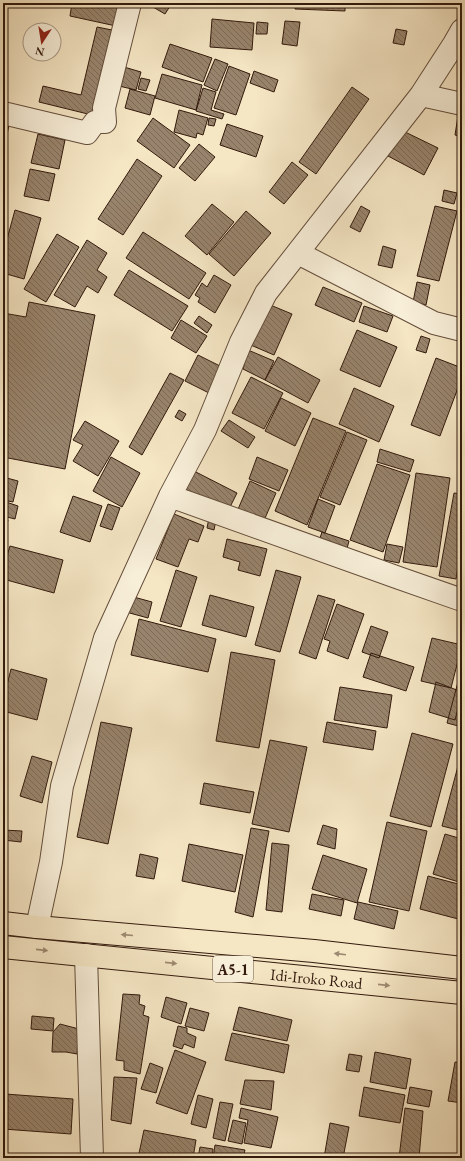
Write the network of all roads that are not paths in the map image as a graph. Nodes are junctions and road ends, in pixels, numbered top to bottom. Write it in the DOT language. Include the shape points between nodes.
graph roads {
  1 [pos="130,3"];
  2 [pos="462,30"];
  3 [pos="421,95"];
  4 [pos="462,104"];
  5 [pos="3,113"];
  6 [pos="298,253"];
  7 [pos="462,330"];
  8 [pos="170,496"];
  9 [pos="462,600"];
  10 [pos="3,923"];
  11 [pos="37,927"];
  12 [pos="3,947"];
  13 [pos="86,955"];
  14 [pos="462,968"];
  15 [pos="462,993"];
  16 [pos="92,1158"];
  1 -- 5 [label="street" via="104,108 105,122 94,122 87,133"];
  2 -- 3 [label="street"];
  3 -- 4 [label="street"];
  3 -- 6 [label="street"];
  6 -- 7 [label="street" via="434,323"];
  6 -- 8 [label="street" via="266,293 241,342 205,430"];
  8 -- 9 [label="street"];
  8 -- 11 [label="street" via="105,638 62,786 51,862"];
  10 -- 11 [label="highway, A5-1"];
  14 -- 11 [label="highway, A5-1, one-way" via="314,951"];
  12 -- 13 [label="highway, Idi-Iroko Road / A5-1, one-way"];
  13 -- 15 [label="highway, Idi-Iroko Road / A5-1, one-way"];
  13 -- 16 [label="street"];
}
